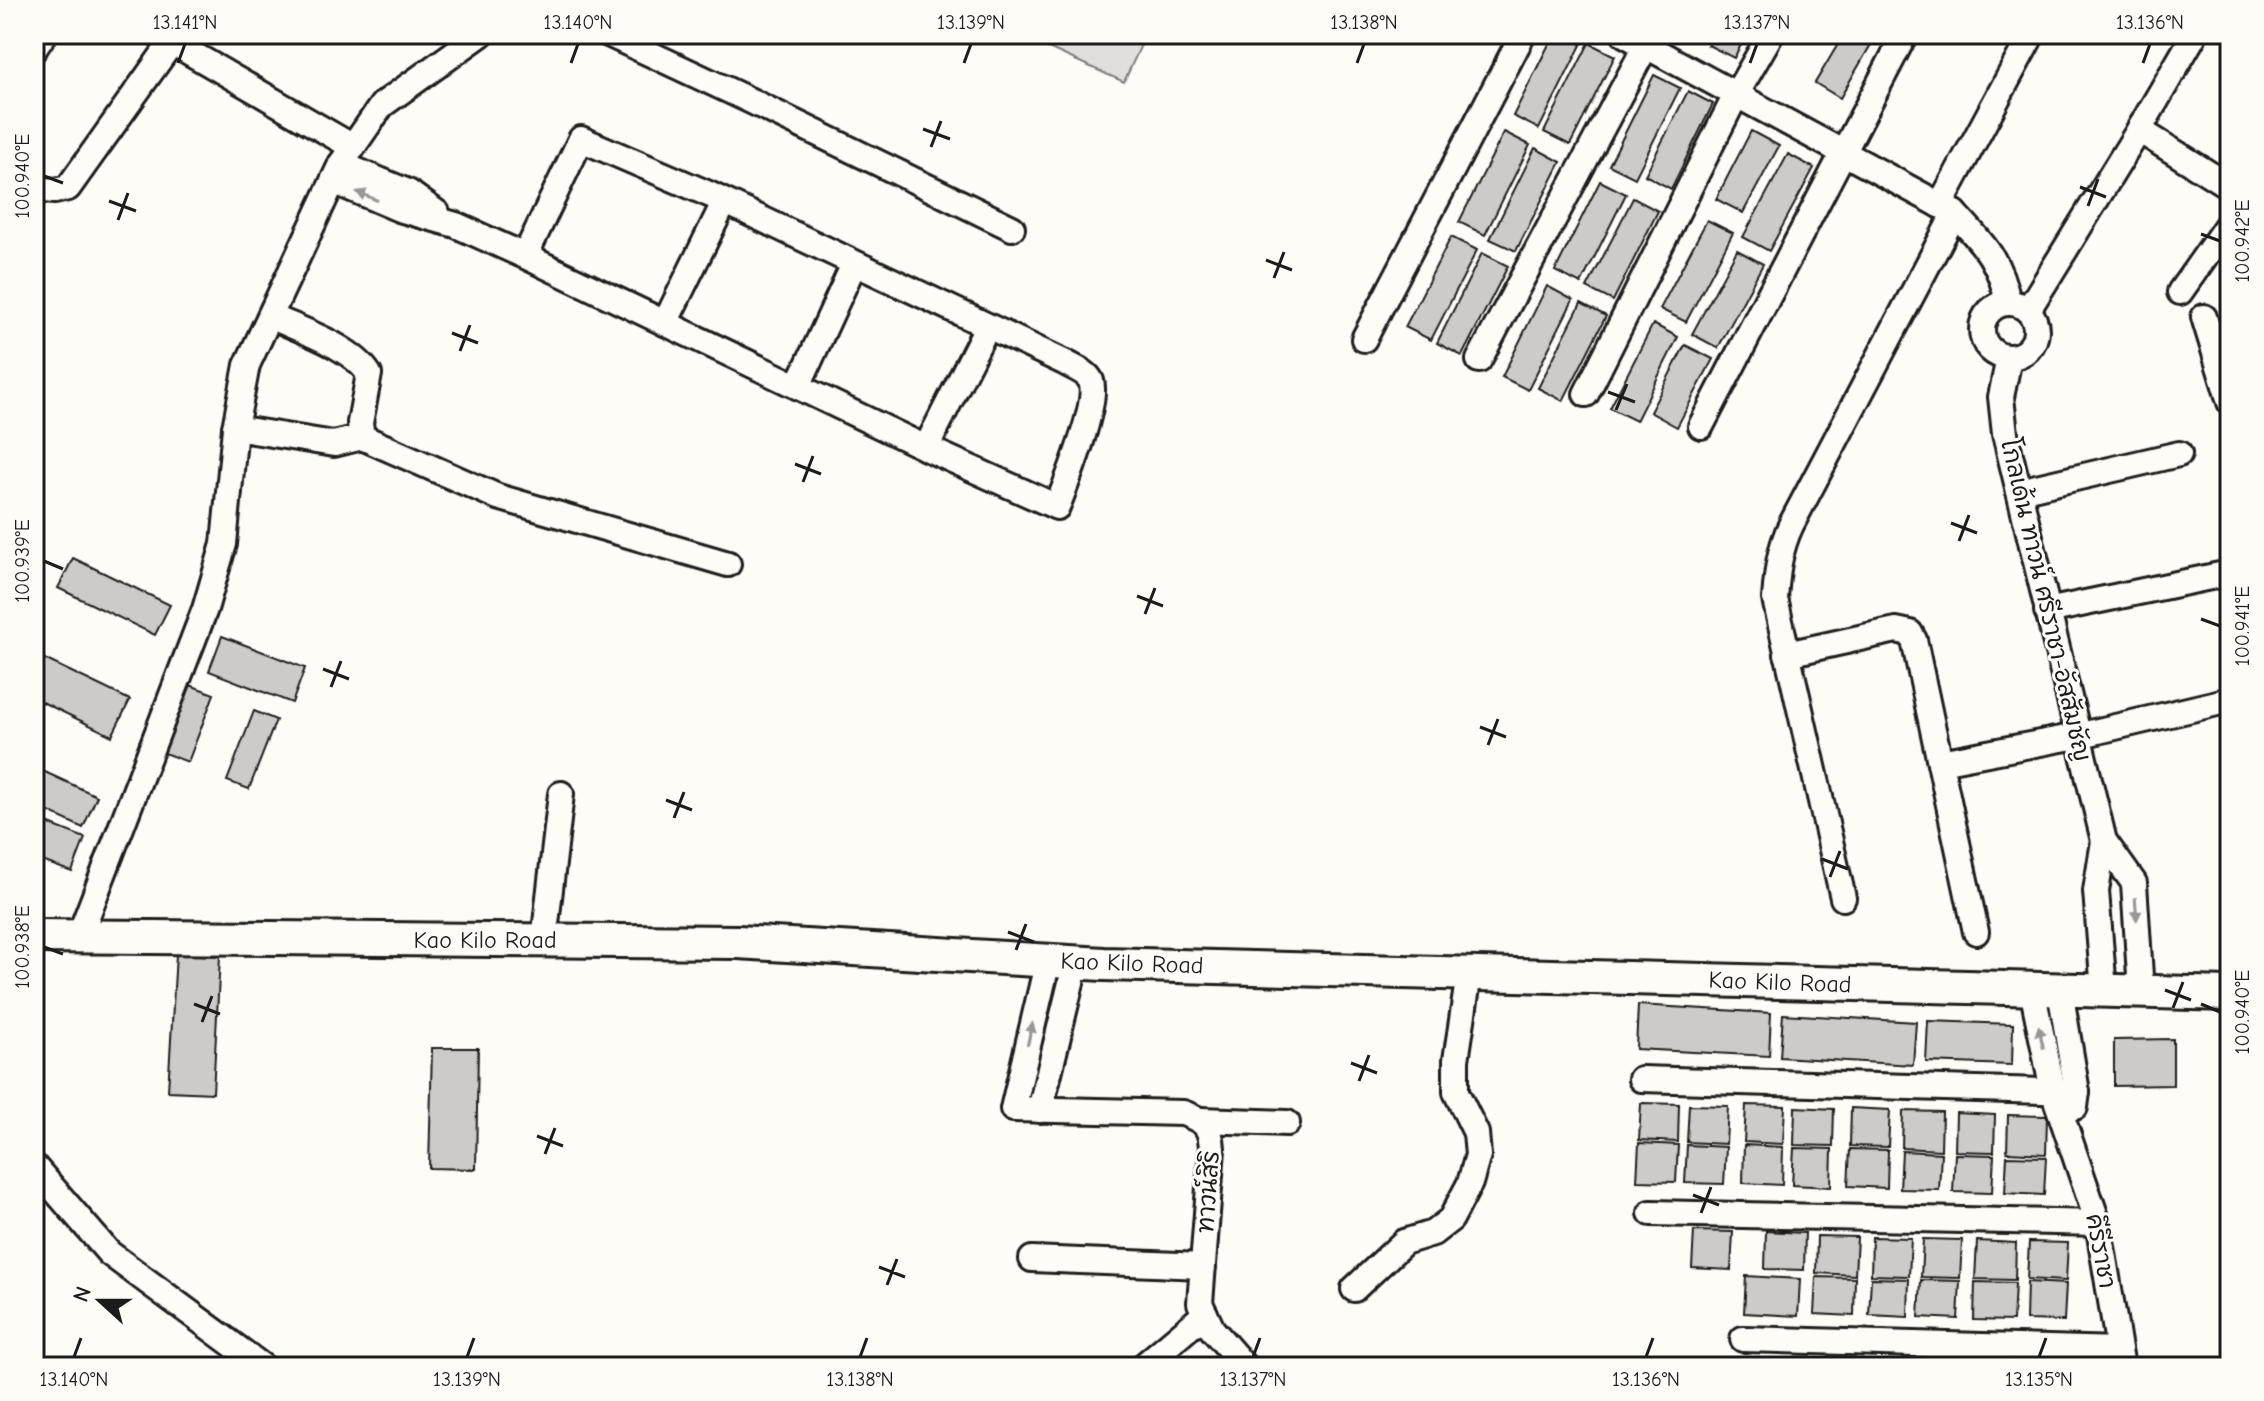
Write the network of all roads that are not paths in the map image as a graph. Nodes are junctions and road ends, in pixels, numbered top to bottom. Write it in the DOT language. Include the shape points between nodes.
graph roads {
  1 [pos="44,34"];
  2 [pos="481,34"];
  3 [pos="608,34"];
  4 [pos="1523,34"];
  5 [pos="1624,34"];
  6 [pos="1771,34"];
  7 [pos="1905,34"];
  8 [pos="2032,34"];
  9 [pos="2193,37"];
  10 [pos="165,38"];
  11 [pos="1649,40"];
  12 [pos="34,49"];
  13 [pos="1737,93"];
  14 [pos="2139,130"];
  15 [pos="1844,152"];
  16 [pos="342,164"];
  17 [pos="2230,187"];
  18 [pos="44,190"];
  19 [pos="724,203"];
  20 [pos="1947,209"];
  21 [pos="2230,221"];
  22 [pos="1012,228"];
  23 [pos="525,256"];
  24 [pos="854,264"];
  25 [pos="2180,292"];
  26 [pos="2018,306"];
  27 [pos="270,316"];
  28 [pos="2204,317"];
  29 [pos="665,323"];
  30 [pos="987,327"];
  31 [pos="1364,339"];
  32 [pos="2009,358"];
  33 [pos="1479,360"];
  34 [pos="798,386"];
  35 [pos="1586,394"];
  36 [pos="2230,402"];
  37 [pos="1701,426"];
  38 [pos="235,428"];
  39 [pos="362,437"];
  40 [pos="926,448"];
  41 [pos="2179,454"];
  42 [pos="2019,491"];
  43 [pos="728,564"];
  44 [pos="2220,575"];
  45 [pos="2047,611"];
  46 [pos="1787,654"];
  47 [pos="2230,700"];
  48 [pos="2077,736"];
  49 [pos="1940,762"];
  50 [pos="561,794"];
  51 [pos="2104,841"];
  52 [pos="1843,898"];
  53 [pos="1976,932"];
  54 [pos="34,936"];
  55 [pos="79,937"];
  56 [pos="544,941"];
  57 [pos="1062,961"];
  58 [pos="1469,974"];
  59 [pos="2046,989"];
  60 [pos="2104,991"];
  61 [pos="2141,992"];
  62 [pos="2230,994"];
  63 [pos="1641,1079"];
  64 [pos="2065,1092"];
  65 [pos="1040,1110"];
  66 [pos="1200,1120"];
  67 [pos="1287,1123"];
  68 [pos="34,1166"];
  69 [pos="1651,1213"];
  70 [pos="2098,1223"];
  71 [pos="1032,1259"];
  72 [pos="1203,1266"];
  73 [pos="1354,1289"];
  74 [pos="1205,1314"];
  75 [pos="1743,1339"];
  76 [pos="2120,1359"];
  77 [pos="263,1367"];
  78 [pos="1142,1367"];
  79 [pos="1245,1367"];
  1 -- 12 [label="street"];
  2 -- 16 [label="street" via="382,105"];
  3 -- 22 [label="street"];
  4 -- 31 [label="street"];
  5 -- 11 [label="street"];
  6 -- 13 [label="street"];
  7 -- 15 [label="street"];
  8 -- 20 [label="street"];
  9 -- 14 [label="street"];
  10 -- 16 [label="street"];
  10 -- 18 [label="street" via="68,188"];
  11 -- 13 [label="street"];
  11 -- 33 [label="street"];
  13 -- 15 [label="street"];
  13 -- 35 [label="street"];
  14 -- 17 [label="street"];
  14 -- 26 [label="street"];
  15 -- 20 [label="street"];
  15 -- 37 [label="street"];
  16 -- 23 [label="street" via="408,192 456,225"];
  16 -- 27 [label="street"];
  19 -- 23 [label="street" via="581,139"];
  19 -- 24 [label="street"];
  19 -- 29 [label="street"];
  20 -- 26 [label="street" via="1987,249"];
  20 -- 46 [label="street" via="1782,545 1775,599"];
  21 -- 25 [label="street"];
  23 -- 29 [label="street"];
  24 -- 30 [label="street"];
  24 -- 34 [label="street"];
  26 -- 32 [label="street" via="2036,323 2036,335 2031,347"];
  26 -- 32 [label="street" via="1996,305 1982,324 1987,347"];
  27 -- 38 [label="street" via="247,365"];
  27 -- 39 [label="street" via="362,363 369,374"];
  28 -- 36 [label="street"];
  29 -- 34 [label="street"];
  30 -- 40 [label="street"];
  30 -- 40 [label="street" via="1066,363 1091,381 1093,395 1074,466 1057,507"];
  32 -- 42 [label="street, โกลเด้น ทาวน์ ศรีราชา-อัสสัมชัญ" via="2001,397"];
  34 -- 40 [label="street"];
  38 -- 39 [label="street" via="334,444"];
  38 -- 55 [label="street" via="224,544 205,609"];
  39 -- 43 [label="street" via="498,497"];
  41 -- 42 [label="street"];
  42 -- 45 [label="street, โกลเด้น ทาวน์ ศรีราชา-อัสสัมชัญ"];
  44 -- 45 [label="street"];
  45 -- 48 [label="street, โกลเด้น ทาวน์ ศรีราชา-อัสสัมชัญ"];
  46 -- 49 [label="street" via="1896,630 1910,633"];
  46 -- 52 [label="street"];
  47 -- 48 [label="street"];
  48 -- 49 [label="street"];
  48 -- 51 [label="street, โกลเด้น ทาวน์ ศรีราชา-อัสสัมชัญ"];
  49 -- 53 [label="street"];
  50 -- 56 [label="street"];
  51 -- 60 [label="street, โกลเด้น ทาวน์ ศรีราชา-อัสสัมชัญ" via="2096,891"];
  51 -- 61 [label="street, โกลเด้น ทาวน์ ศรีราชา-อัสสัมชัญ, one-way" via="2134,883"];
  54 -- 55 [label="main road, Kao Kilo Road"];
  55 -- 56 [label="main road, Kao Kilo Road"];
  56 -- 57 [label="main road, Kao Kilo Road" via="738,942"];
  57 -- 58 [label="main road, Kao Kilo Road"];
  57 -- 65 [label="street"];
  65 -- 57 [label="street, ทาวน์สิริ, one-way" via="1013,1109"];
  58 -- 59 [label="main road, Kao Kilo Road"];
  58 -- 73 [label="street" via="1456,1092 1476,1133 1478,1155 1470,1183 1451,1219 1433,1233 1404,1242"];
  59 -- 60 [label="main road, Kao Kilo Road"];
  59 -- 64 [label="street, คีรีราชา"];
  60 -- 61 [label="main road, Kao Kilo Road"];
  61 -- 62 [label="main road, Kao Kilo Road"];
  63 -- 64 [label="street"];
  64 -- 70 [label="street, คีรีราชา" via="2071,1137"];
  65 -- 66 [label="street, ทาวน์สิริ" via="1183,1113"];
  66 -- 67 [label="street"];
  66 -- 72 [label="street, ทาวน์สิริ" via="1211,1132 1212,1149"];
  68 -- 77 [label="street" via="109,1253"];
  69 -- 70 [label="street"];
  70 -- 76 [label="street, คีรีราชา"];
  71 -- 72 [label="street"];
  72 -- 74 [label="street, ทาวน์สิริ" via="1200,1303"];
  74 -- 78 [label="street"];
  74 -- 79 [label="street"];
  75 -- 76 [label="street"];
}
